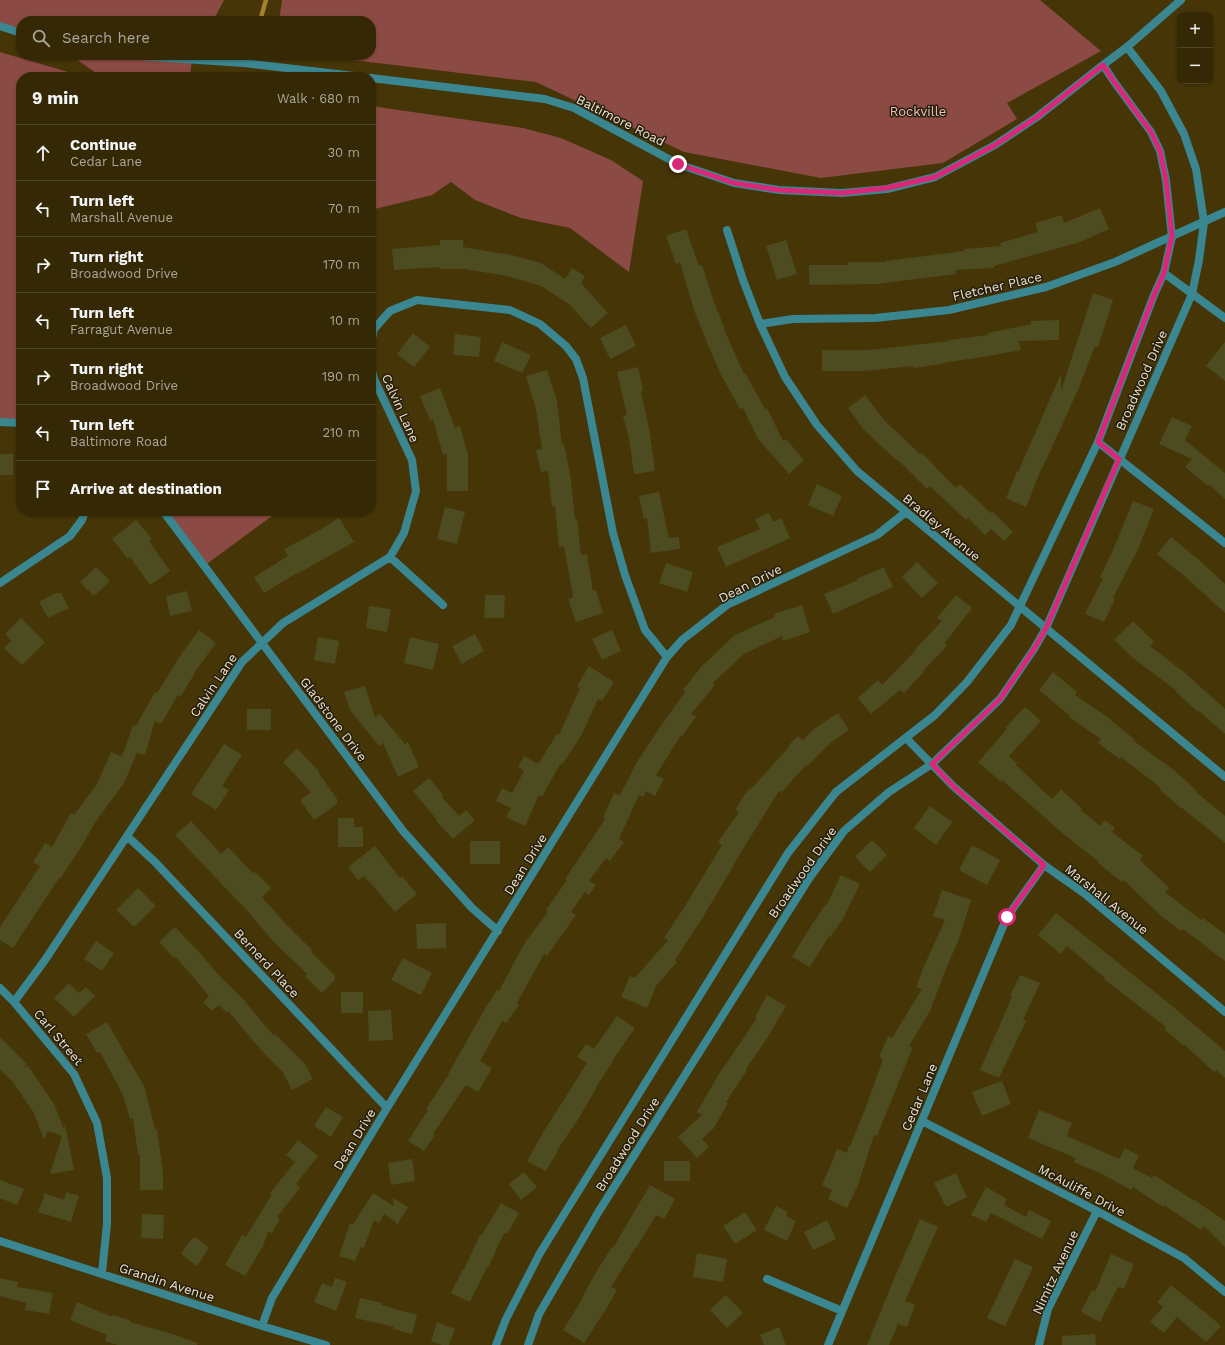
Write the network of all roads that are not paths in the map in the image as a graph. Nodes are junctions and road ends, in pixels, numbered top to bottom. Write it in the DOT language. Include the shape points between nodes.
graph roads {
  1 [pos="1181,0"];
  2 [pos="0,26"];
  3 [pos="16,31"];
  4 [pos="1127,47"];
  5 [pos="199,60"];
  6 [pos="1103,65"];
  7 [pos="320,72"];
  8 [pos="376,79"];
  9 [pos="1225,212"];
  10 [pos="1204,222"];
  11 [pos="727,230"];
  12 [pos="1172,236"];
  13 [pos="1164,273"];
  14 [pos="1192,294"];
  15 [pos="1225,318"];
  16 [pos="760,324"];
  17 [pos="376,327"];
  18 [pos="376,383"];
  19 [pos="0,422"];
  20 [pos="16,423"];
  21 [pos="1098,442"];
  22 [pos="1119,459"];
  23 [pos="906,512"];
  24 [pos="83,516"];
  25 [pos="167,516"];
  26 [pos="1225,543"];
  27 [pos="390,557"];
  28 [pos="0,583"];
  29 [pos="443,605"];
  30 [pos="1020,607"];
  31 [pos="1046,628"];
  32 [pos="262,643"];
  33 [pos="666,657"];
  34 [pos="906,738"];
  35 [pos="932,764"];
  36 [pos="1225,777"];
  37 [pos="128,837"];
  38 [pos="1044,865"];
  39 [pos="498,931"];
  40 [pos="0,988"];
  41 [pos="14,1002"];
  42 [pos="1225,1012"];
  43 [pos="387,1108"];
  44 [pos="922,1121"];
  45 [pos="1097,1211"];
  46 [pos="0,1240"];
  47 [pos="102,1273"];
  48 [pos="767,1279"];
  49 [pos="1225,1292"];
  50 [pos="842,1311"];
  51 [pos="262,1326"];
  52 [pos="326,1345"];
  53 [pos="496,1345"];
  54 [pos="528,1345"];
  55 [pos="828,1345"];
  56 [pos="1038,1345"];
  1 -- 4 [label="street, Baltimore Road"];
  2 -- 3 [label="street"];
  4 -- 6 [label="street, Baltimore Road"];
  4 -- 10 [label="street, Broadwood Drive" via="1161,91 1184,134 1196,169"];
  5 -- 7 [label="street"];
  6 -- 8 [label="street, Baltimore Road" via="1037,117 995,145 935,177 887,188 842,193 779,190 734,183 678,164 574,108 546,99"];
  6 -- 12 [label="street, Broadwood Drive" via="1151,132 1160,151"];
  9 -- 10 [label="street, Fletcher Place"];
  10 -- 12 [label="street, Fletcher Place"];
  10 -- 14 [label="street, Broadwood Drive"];
  11 -- 16 [label="street, Bradley Avenue"];
  12 -- 13 [label="street, Broadwood Drive"];
  12 -- 16 [label="street, Fletcher Place" via="1115,262 1046,287 949,310 875,318 794,319"];
  13 -- 14 [label="street"];
  13 -- 21 [label="street, Broadwood Drive"];
  14 -- 15 [label="street"];
  14 -- 22 [label="street, Broadwood Drive"];
  16 -- 23 [label="street, Bradley Avenue" via="785,377 816,425 857,471"];
  17 -- 33 [label="street" via="390,311 417,300 510,310 540,324 566,346 576,359 583,378 613,533 625,575 645,630"];
  18 -- 27 [label="street, Calvin Lane" via="412,460 416,491 404,533"];
  19 -- 20 [label="street"];
  21 -- 22 [label="street"];
  21 -- 30 [label="street, Broadwood Drive"];
  22 -- 26 [label="street"];
  22 -- 31 [label="street, Broadwood Drive"];
  23 -- 30 [label="street, Bradley Avenue"];
  23 -- 33 [label="street, Dean Drive" via="877,535 727,605 682,640"];
  24 -- 28 [label="street" via="70,536"];
  25 -- 32 [label="street, Gladstone Drive"];
  27 -- 29 [label="street"];
  27 -- 32 [label="street, Calvin Lane" via="283,623"];
  30 -- 31 [label="street, Bradley Avenue"];
  30 -- 34 [label="street, Broadwood Drive" via="1011,625 967,682 935,715"];
  31 -- 35 [label="street, Broadwood Drive" via="1000,699"];
  31 -- 36 [label="street, Bradley Avenue"];
  32 -- 37 [label="street, Calvin Lane" via="242,662"];
  32 -- 39 [label="street, Gladstone Drive" via="403,831 472,908"];
  33 -- 39 [label="street, Dean Drive"];
  34 -- 35 [label="street, Marshall Avenue"];
  34 -- 53 [label="street, Broadwood Drive" via="836,792 788,853 540,1253 506,1319"];
  35 -- 38 [label="street, Marshall Avenue" via="953,786"];
  35 -- 54 [label="street, Broadwood Drive" via="889,792 844,831 810,877 599,1210 539,1314"];
  37 -- 41 [label="street, Calvin Lane" via="46,960"];
  37 -- 43 [label="street, Bernerd Place" via="155,862"];
  38 -- 42 [label="street, Marshall Avenue" via="1084,894"];
  38 -- 44 [label="street, Cedar Lane" via="1007,917"];
  39 -- 43 [label="street, Dean Drive"];
  40 -- 41 [label="street, Carl Street"];
  41 -- 47 [label="street, Carl Street" via="74,1074 97,1123 107,1178 107,1224"];
  43 -- 51 [label="street, Dean Drive" via="272,1298"];
  44 -- 45 [label="street, McAuliffe Drive"];
  44 -- 50 [label="street, Cedar Lane"];
  45 -- 49 [label="street, McAuliffe Drive" via="1184,1258"];
  45 -- 56 [label="street, Nimitz Avenue" via="1048,1309"];
  46 -- 47 [label="street, Grandin Avenue"];
  47 -- 51 [label="street, Grandin Avenue"];
  48 -- 50 [label="street"];
  50 -- 55 [label="street, Cedar Lane"];
  51 -- 52 [label="street, Grandin Avenue"];
}
